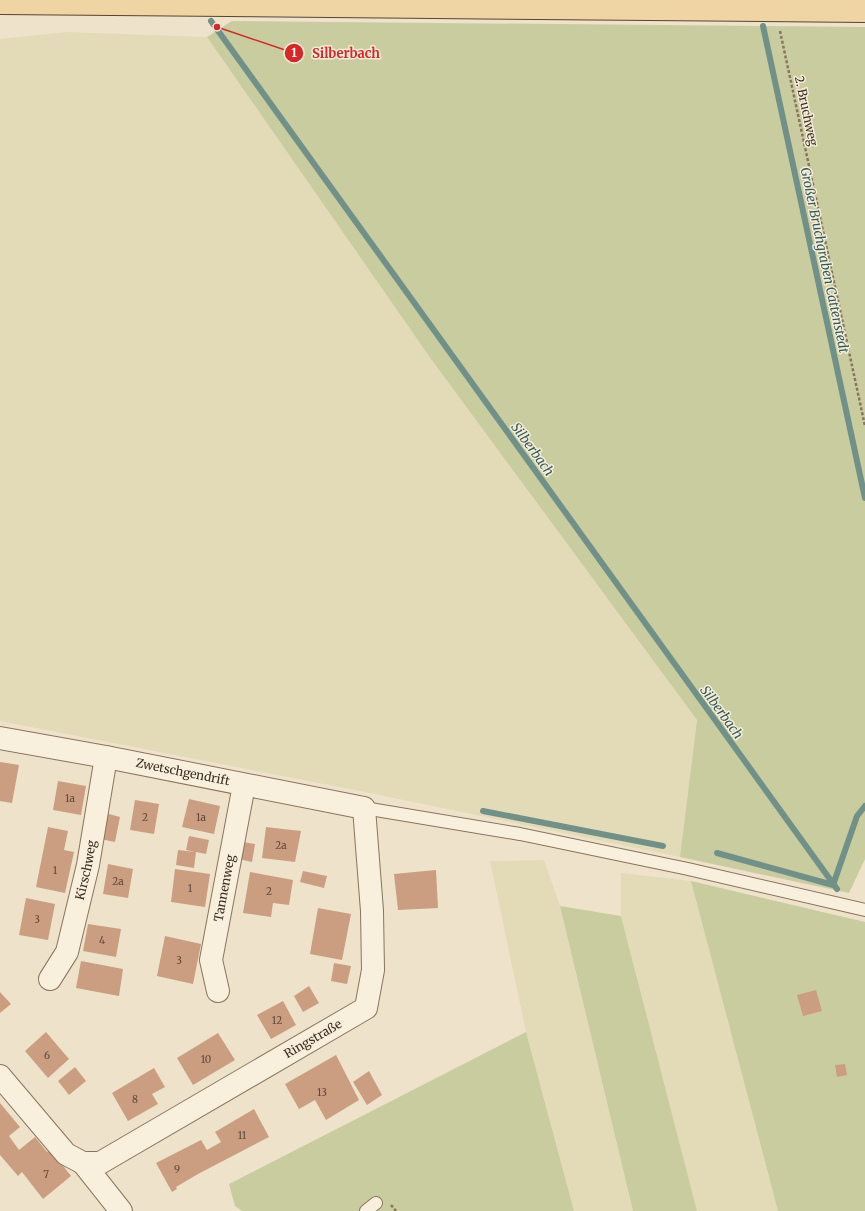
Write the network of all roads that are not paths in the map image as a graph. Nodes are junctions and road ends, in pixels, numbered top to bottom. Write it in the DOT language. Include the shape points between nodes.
graph roads {
  1 [pos="0,3"];
  2 [pos="865,11"];
  3 [pos="0,738"];
  4 [pos="106,757"];
  5 [pos="244,785"];
  6 [pos="364,808"];
  7 [pos="865,910"];
  8 [pos="50,979"];
  9 [pos="218,991"];
  10 [pos="0,1076"];
  11 [pos="83,1163"];
  12 [pos="376,1203"];
  13 [pos="121,1211"];
  14 [pos="366,1211"];
  1 -- 2 [label="main road"];
  3 -- 4 [label="street, Zwetschgendrift"];
  4 -- 5 [label="street, Zwetschgendrift"];
  4 -- 8 [label="street, Kirschweg" via="88,866 68,952"];
  5 -- 6 [label="street, Zwetschgendrift"];
  5 -- 9 [label="street, Tannenweg" via="211,960"];
  6 -- 7 [label="lane" via="520,834"];
  6 -- 11 [label="street, Ringstraße" via="372,911 373,970 366,1008 100,1163"];
  10 -- 11 [label="street" via="66,1154"];
  11 -- 13 [label="street"];
  12 -- 14 [label="lane"];
}
